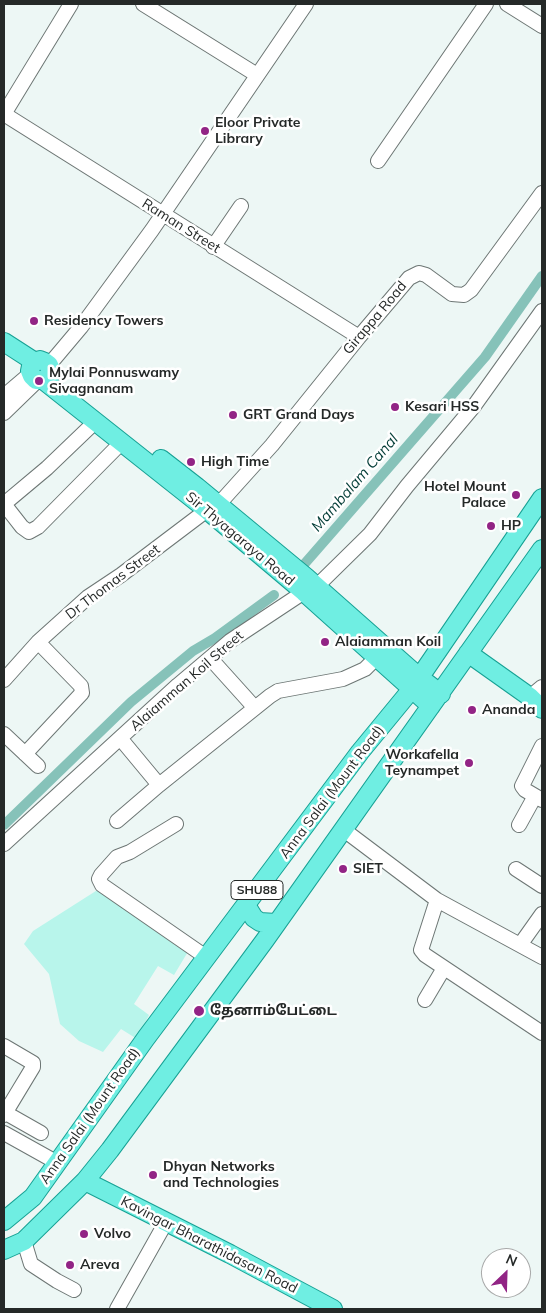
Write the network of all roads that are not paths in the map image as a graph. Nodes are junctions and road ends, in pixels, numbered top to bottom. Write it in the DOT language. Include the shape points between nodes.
graph roads {
  1 [pos="72,4"];
  2 [pos="143,4"];
  3 [pos="306,4"];
  4 [pos="486,4"];
  5 [pos="508,4"];
  6 [pos="542,26"];
  7 [pos="257,75"];
  8 [pos="4,114"];
  9 [pos="378,161"];
  10 [pos="542,193"];
  11 [pos="241,206"];
  12 [pos="162,214"];
  13 [pos="214,246"];
  14 [pos="542,311"];
  15 [pos="359,337"];
  16 [pos="4,342"];
  17 [pos="4,356"];
  18 [pos="40,372"];
  19 [pos="4,396"];
  20 [pos="4,413"];
  21 [pos="95,422"];
  22 [pos="121,443"];
  23 [pos="542,498"];
  24 [pos="213,508"];
  25 [pos="542,549"];
  26 [pos="310,589"];
  27 [pos="38,642"];
  28 [pos="468,653"];
  29 [pos="377,657"];
  30 [pos="210,658"];
  31 [pos="4,680"];
  32 [pos="415,684"];
  33 [pos="538,698"];
  34 [pos="436,700"];
  35 [pos="255,708"];
  36 [pos="4,734"];
  37 [pos="120,738"];
  38 [pos="542,746"];
  39 [pos="25,754"];
  40 [pos="38,766"];
  41 [pos="159,784"];
  42 [pos="538,798"];
  43 [pos="117,821"];
  44 [pos="176,824"];
  45 [pos="519,825"];
  46 [pos="344,830"];
  47 [pos="4,844"];
  48 [pos="516,869"];
  49 [pos="542,886"];
  50 [pos="437,900"];
  51 [pos="241,911"];
  52 [pos="542,914"];
  53 [pos="276,923"];
  54 [pos="265,940"];
  55 [pos="520,945"];
  56 [pos="542,957"];
  57 [pos="206,958"];
  58 [pos="444,968"];
  59 [pos="425,1000"];
  60 [pos="542,1033"];
  61 [pos="4,1046"];
  62 [pos="4,1113"];
  63 [pos="4,1133"];
  64 [pos="42,1133"];
  65 [pos="56,1162"];
  66 [pos="85,1181"];
  67 [pos="4,1221"];
  68 [pos="166,1222"];
  69 [pos="24,1241"];
  70 [pos="4,1250"];
  71 [pos="74,1290"];
  72 [pos="118,1309"];
  73 [pos="333,1309"];
  1 -- 8 [label="street"];
  2 -- 7 [label="street"];
  3 -- 7 [label="street"];
  4 -- 9 [label="street"];
  5 -- 6 [label="street"];
  7 -- 12 [label="street"];
  8 -- 12 [label="street, Raman Street"];
  10 -- 15 [label="street, Girappa Road" via="471,290 457,296 426,275 414,275"];
  11 -- 13 [label="street"];
  12 -- 13 [label="street, Raman Street"];
  12 -- 18 [label="street" via="90,316"];
  13 -- 15 [label="street, Raman Street"];
  14 -- 26 [label="street, Alaiamman Koil Street" via="474,406 370,534"];
  15 -- 24 [label="street, Girappa Road" via="272,445"];
  16 -- 18 [label="main road, Sir Thyagaraya Road"];
  17 -- 18 [label="main road, Sir Thyagaraya Road"];
  18 -- 19 [label="street"];
  18 -- 20 [label="street"];
  18 -- 21 [label="main road, Sir Thyagaraya Road"];
  18 -- 24 [label="main road, Sir Thyagaraya Road"];
  21 -- 22 [label="main road, Sir Thyagaraya Road"];
  21 -- 22 [label="street" via="4,504 22,527 30,532 38,527"];
  22 -- 24 [label="main road, Sir Thyagaraya Road"];
  23 -- 32 [label="main road, Anna Salai (Mount Road) / SHU88"];
  24 -- 26 [label="main road, Sir Thyagaraya Road"];
  24 -- 27 [label="street, Dr Thomas Street" via="88,597"];
  25 -- 28 [label="main road, Anna Salai (Mount Road) / SHU88"];
  26 -- 29 [label="main road, Sir Thyagaraya Road"];
  26 -- 30 [label="street, Alaiamman Koil Street" via="230,641"];
  26 -- 32 [label="main road, Sir Thyagaraya Road"];
  27 -- 31 [label="street, Dr Thomas Street"];
  27 -- 39 [label="street" via="81,686 82,693"];
  28 -- 33 [label="main road"];
  28 -- 34 [label="main road, Anna Salai (Mount Road) / SHU88"];
  29 -- 32 [label="main road, Sir Thyagaraya Road"];
  29 -- 35 [label="street" via="365,669 343,679 278,691"];
  30 -- 35 [label="street"];
  30 -- 37 [label="street, Alaiamman Koil Street"];
  32 -- 34 [label="main road, Sir Thyagaraya Road"];
  32 -- 51 [label="main road, Anna Salai (Mount Road) / SHU88"];
  34 -- 46 [label="main road, Anna Salai (Mount Road) / SHU88"];
  35 -- 41 [label="street"];
  36 -- 39 [label="street"];
  37 -- 41 [label="street, Alaiamman Koil Street"];
  37 -- 47 [label="street, Alaiamman Koil Street"];
  38 -- 42 [label="street" via="522,786"];
  39 -- 40 [label="street"];
  41 -- 43 [label="street"];
  42 -- 45 [label="street"];
  44 -- 57 [label="street" via="117,857 99,879 102,885"];
  46 -- 50 [label="street"];
  46 -- 53 [label="main road, Anna Salai (Mount Road) / SHU88"];
  48 -- 49 [label="street"];
  50 -- 55 [label="street"];
  50 -- 58 [label="street" via="422,950"];
  51 -- 53 [label="main road" via="260,922"];
  51 -- 54 [label="main road"];
  51 -- 57 [label="main road, Anna Salai (Mount Road) / SHU88"];
  52 -- 55 [label="street"];
  53 -- 54 [label="main road, Anna Salai (Mount Road) / SHU88"];
  54 -- 66 [label="main road, Anna Salai (Mount Road) / SHU88"];
  55 -- 56 [label="street"];
  57 -- 65 [label="main road, Anna Salai (Mount Road) / SHU88"];
  58 -- 59 [label="street"];
  58 -- 60 [label="street"];
  61 -- 62 [label="street" via="33,1063 33,1067"];
  62 -- 64 [label="street"];
  63 -- 65 [label="street"];
  65 -- 67 [label="main road, Anna Salai (Mount Road) / SHU88" via="33,1197"];
  66 -- 68 [label="main road, Kavingar Bharathidasan Road"];
  66 -- 69 [label="main road, Anna Salai (Mount Road) / SHU88"];
  68 -- 72 [label="street"];
  68 -- 73 [label="main road, Kavingar Bharathidasan Road"];
  69 -- 70 [label="main road, Anna Salai (Mount Road) / SHU88"];
  69 -- 71 [label="street" via="31,1264"];
}
